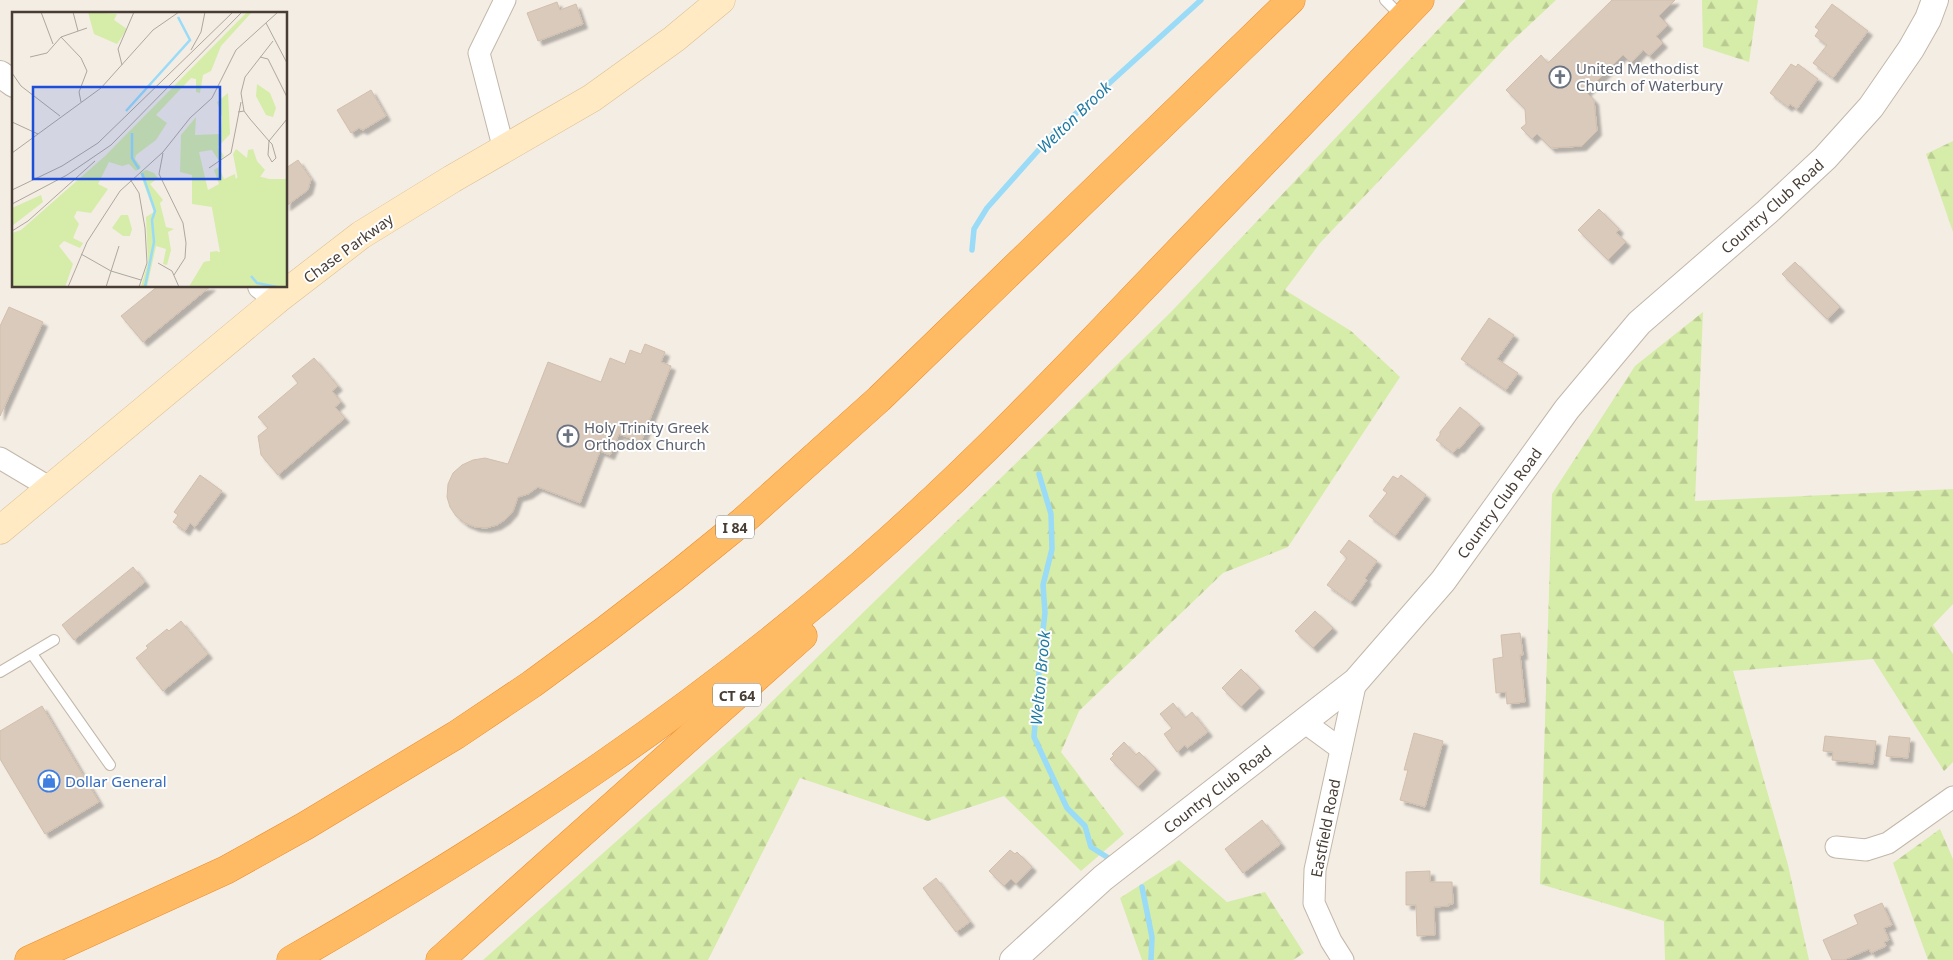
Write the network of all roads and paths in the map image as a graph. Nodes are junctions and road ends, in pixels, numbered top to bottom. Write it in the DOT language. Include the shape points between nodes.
graph roads {
  1 [pos="505,0"];
  2 [pos="721,0"];
  3 [pos="1291,0"];
  4 [pos="1935,0"];
  5 [pos="1403,6"];
  6 [pos="0,74"];
  7 [pos="12,83"];
  8 [pos="504,150"];
  9 [pos="288,282"];
  10 [pos="270,293"];
  11 [pos="1019,416"];
  12 [pos="0,458"];
  13 [pos="52,489"];
  14 [pos="0,530"];
  15 [pos="54,640"];
  16 [pos="32,654"];
  17 [pos="0,672"];
  18 [pos="1356,681"];
  19 [pos="1304,722"];
  20 [pos="1341,749"];
  21 [pos="110,765"];
  22 [pos="1953,797"];
  23 [pos="1836,847"];
  24 [pos="88,932"];
  25 [pos="29,960"];
  26 [pos="35,960"];
  27 [pos="291,960"];
  28 [pos="440,960"];
  29 [pos="1013,960"];
  30 [pos="1343,960"];
  1 -- 8 [label="street" via="478,53"];
  2 -- 8 [label="main road, Chase Parkway" via="620,79"];
  3 -- 24 [label="highway, I 84" via="879,399 674,578 532,684 381,782 226,870"];
  4 -- 18 [label="street, Country Club Road" via="1911,49 1871,107 1825,158 1639,323 1567,409 1443,581"];
  5 -- 11 [label="highway"];
  6 -- 7 [label="street"];
  8 -- 9 [label="main road, Chase Parkway" via="405,207"];
  10 -- 13 [label="main road, Chase Parkway"];
  11 -- 27 [label="highway" via="876,552 666,720 436,874"];
  11 -- 28 [label="highway, CT 64" via="898,546 835,608"];
  12 -- 13 [label="street"];
  13 -- 14 [label="main road, Chase Parkway"];
  15 -- 16 [label="lane"];
  16 -- 17 [label="lane"];
  16 -- 21 [label="lane"];
  18 -- 19 [label="street, Country Club Road"];
  18 -- 20 [label="street, Eastfield Road"];
  19 -- 20 [label="street"];
  19 -- 29 [label="street, Country Club Road" via="1103,878"];
  20 -- 30 [label="street, Eastfield Road" via="1315,870 1314,902"];
  22 -- 23 [label="street" via="1888,843 1866,850"];
  24 -- 25 [label="highway"];
  24 -- 26 [label="highway, I 84"];
}
